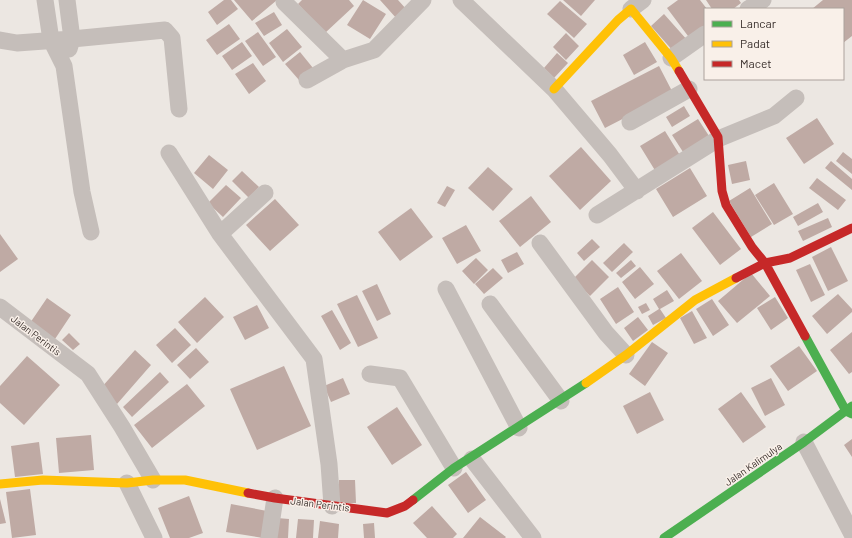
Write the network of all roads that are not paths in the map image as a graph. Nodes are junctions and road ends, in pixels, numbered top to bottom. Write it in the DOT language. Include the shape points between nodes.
graph roads {
  1 [pos="45,0"];
  2 [pos="67,0"];
  3 [pos="423,0"];
  4 [pos="461,0"];
  5 [pos="763,0"];
  6 [pos="284,2"];
  7 [pos="637,5"];
  8 [pos="750,8"];
  9 [pos="704,35"];
  10 [pos="72,39"];
  11 [pos="0,40"];
  12 [pos="51,40"];
  13 [pos="671,58"];
  14 [pos="343,60"];
  15 [pos="64,66"];
  16 [pos="306,80"];
  17 [pos="554,89"];
  18 [pos="689,89"];
  19 [pos="796,98"];
  20 [pos="179,109"];
  21 [pos="630,122"];
  22 [pos="718,139"];
  23 [pos="169,153"];
  24 [pos="637,191"];
  25 [pos="265,193"];
  26 [pos="597,215"];
  27 [pos="852,228"];
  28 [pos="90,232"];
  29 [pos="220,234"];
  30 [pos="540,243"];
  31 [pos="765,264"];
  32 [pos="446,289"];
  33 [pos="490,304"];
  34 [pos="0,307"];
  35 [pos="626,356"];
  36 [pos="370,374"];
  37 [pos="561,401"];
  38 [pos="850,410"];
  39 [pos="519,428"];
  40 [pos="804,442"];
  41 [pos="472,458"];
  42 [pos="454,468"];
  43 [pos="153,480"];
  44 [pos="127,483"];
  45 [pos="0,484"];
  46 [pos="275,498"];
  47 [pos="332,506"];
  48 [pos="852,534"];
  49 [pos="154,538"];
  50 [pos="269,538"];
  51 [pos="533,538"];
  52 [pos="664,538"];
  1 -- 12 [label="street"];
  2 -- 10 [label="street"];
  3 -- 14 [label="street" via="374,50"];
  4 -- 17 [label="street"];
  5 -- 8 [label="street"];
  6 -- 14 [label="street"];
  7 -- 13 [label="street"];
  7 -- 17 [label="street" via="618,20"];
  9 -- 13 [label="street"];
  10 -- 12 [label="street"];
  10 -- 15 [label="street"];
  10 -- 20 [label="street" via="165,30 172,38"];
  11 -- 12 [label="street" via="17,43"];
  12 -- 15 [label="street"];
  13 -- 18 [label="street"];
  14 -- 16 [label="street"];
  15 -- 28 [label="street"];
  17 -- 24 [label="street"];
  18 -- 21 [label="street"];
  18 -- 22 [label="street"];
  19 -- 22 [label="street" via="774,116"];
  22 -- 24 [label="street"];
  22 -- 31 [label="street" via="722,191 726,205"];
  23 -- 29 [label="street"];
  24 -- 26 [label="street"];
  25 -- 29 [label="street"];
  27 -- 31 [label="street, Jalan Perintis" via="790,258"];
  29 -- 47 [label="street" via="314,359 330,464"];
  30 -- 35 [label="street"];
  31 -- 35 [label="street, Jalan Perintis" via="695,300"];
  31 -- 38 [label="street"];
  32 -- 39 [label="street"];
  33 -- 37 [label="street"];
  34 -- 43 [label="street, Jalan Perintis" via="88,374"];
  35 -- 37 [label="street, Jalan Perintis"];
  36 -- 42 [label="street" via="400,378"];
  37 -- 39 [label="street, Jalan Perintis"];
  38 -- 40 [label="street, Jalan Kalimulya"];
  39 -- 41 [label="street, Jalan Perintis"];
  40 -- 48 [label="street"];
  40 -- 52 [label="street, Jalan Kalimulya"];
  41 -- 42 [label="street, Jalan Perintis"];
  41 -- 51 [label="street"];
  42 -- 47 [label="street, Jalan Perintis" via="399,510 388,513"];
  43 -- 44 [label="street, Jalan Perintis"];
  43 -- 46 [label="street, Jalan Perintis" via="185,480"];
  44 -- 45 [label="street, Jalan Perintis" via="42,480"];
  44 -- 49 [label="street"];
  46 -- 47 [label="street, Jalan Perintis"];
  46 -- 50 [label="street"];
}
